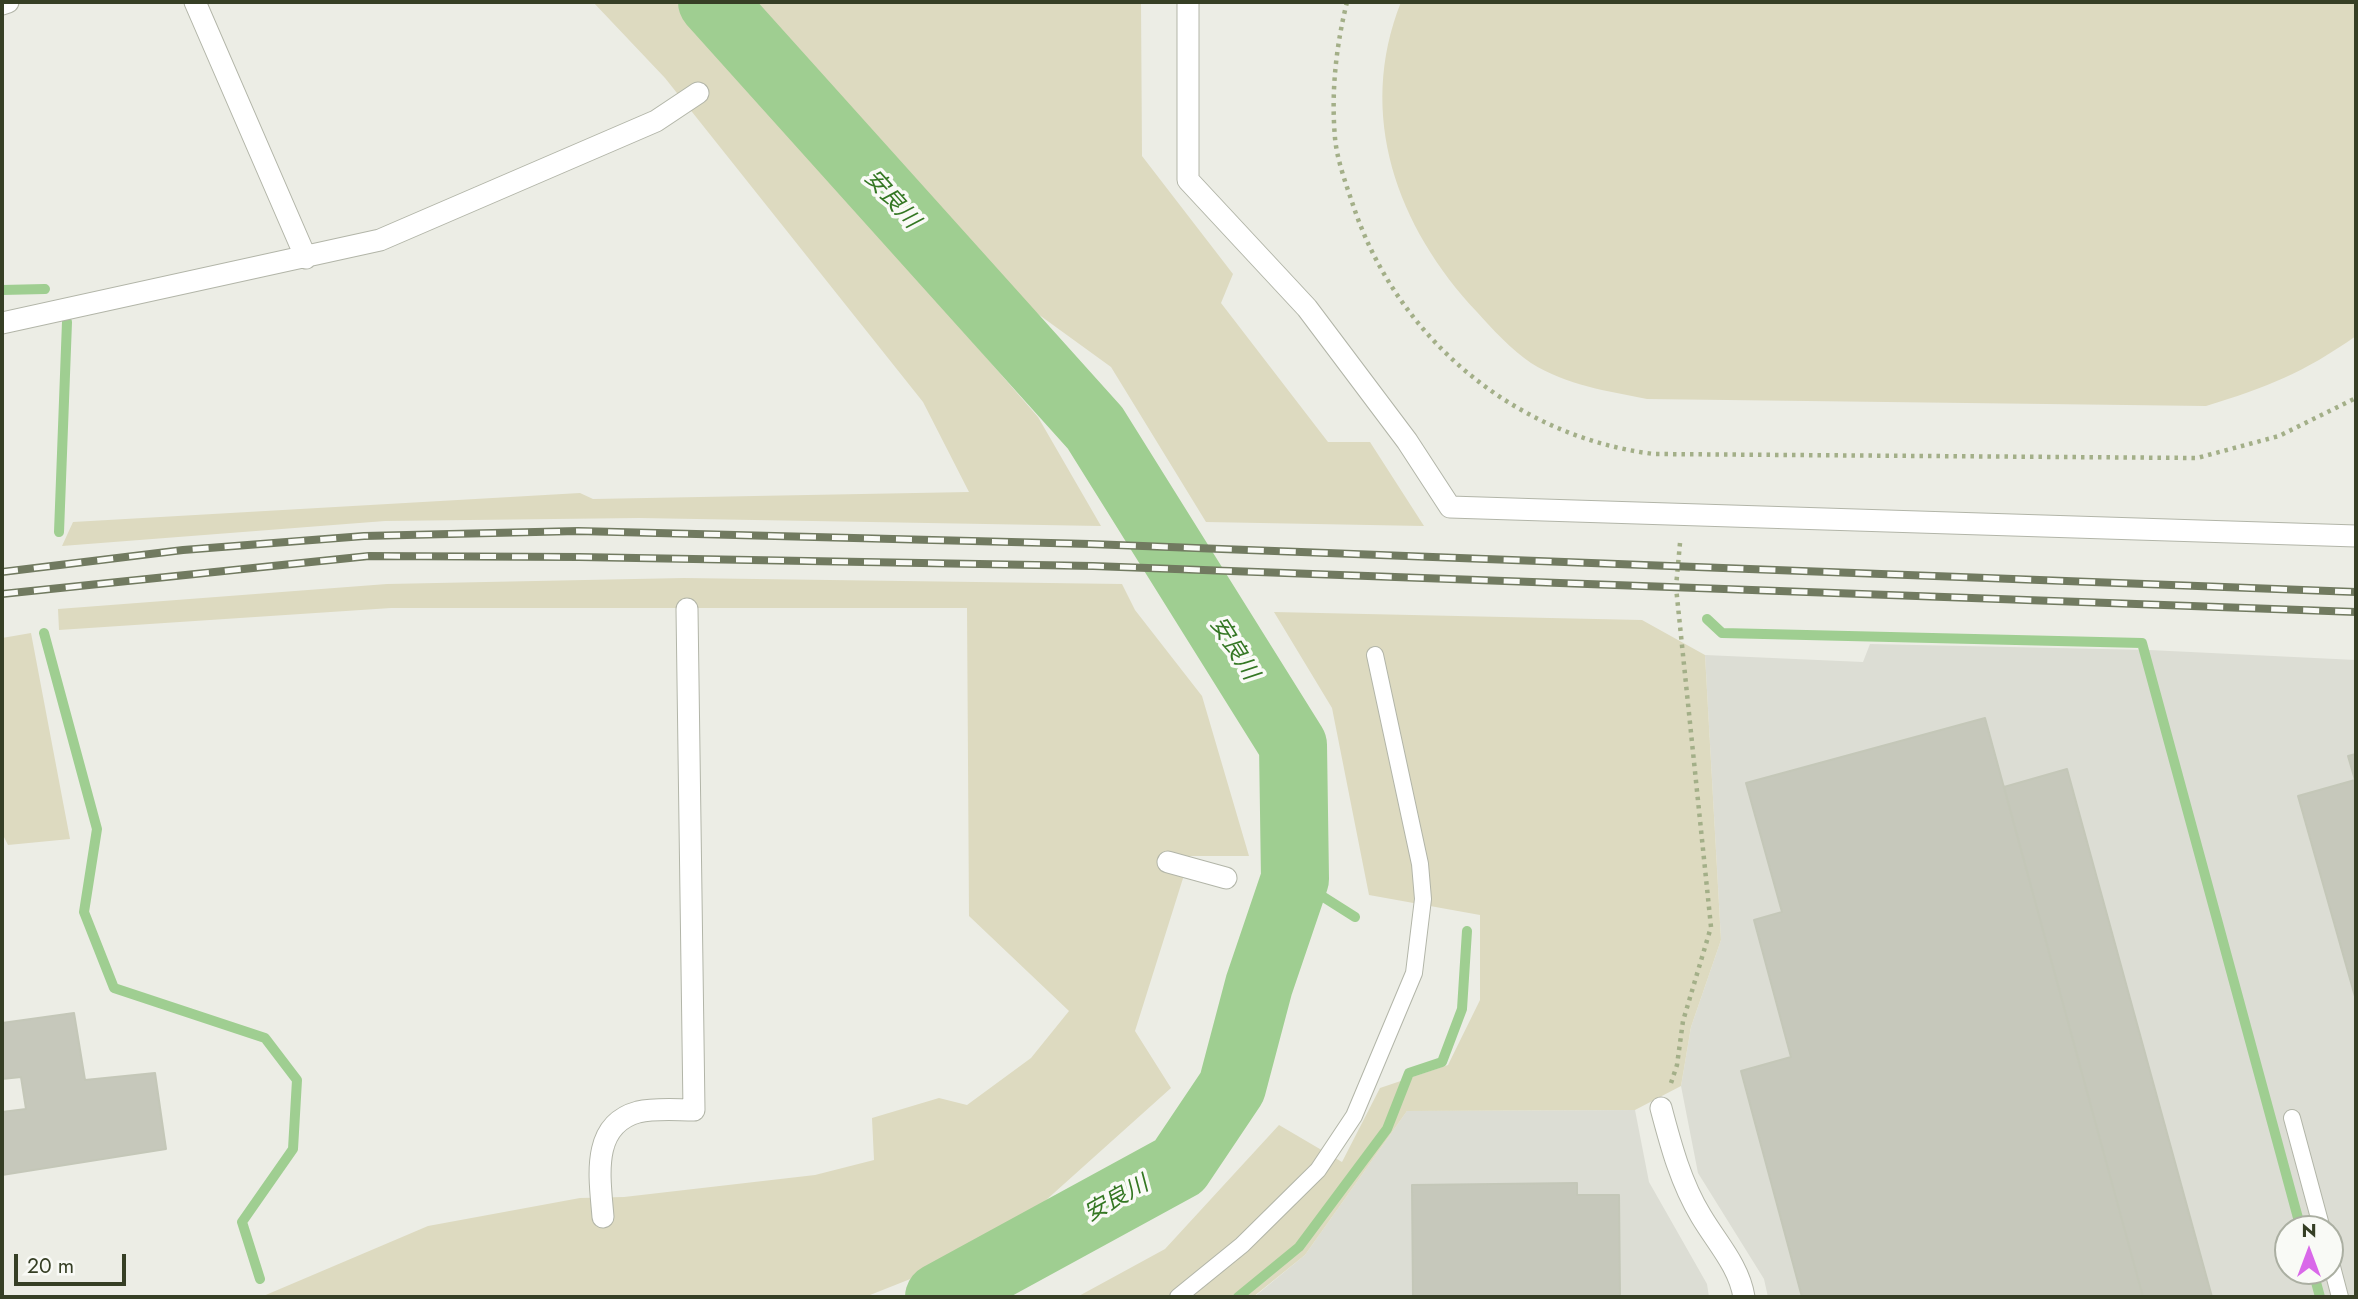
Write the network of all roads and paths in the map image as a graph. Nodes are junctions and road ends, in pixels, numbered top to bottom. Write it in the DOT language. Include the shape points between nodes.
graph roads {
  1 [pos="8,2"];
  2 [pos="195,2"];
  3 [pos="1188,2"];
  4 [pos="1347,2"];
  5 [pos="2,4"];
  6 [pos="698,93"];
  7 [pos="306,258"];
  8 [pos="2,323"];
  9 [pos="2356,398"];
  10 [pos="1681,514"];
  11 [pos="2356,536"];
  12 [pos="687,609"];
  13 [pos="1375,655"];
  14 [pos="1168,862"];
  15 [pos="1226,878"];
  16 [pos="1661,1108"];
  17 [pos="2292,1118"];
  18 [pos="2318,1215"];
  19 [pos="603,1217"];
  20 [pos="1178,1297"];
  21 [pos="1744,1297"];
  1 -- 5 [label="street"];
  2 -- 7 [label="street"];
  3 -- 10 [label="street" via="1188,180 1307,308 1407,441 1450,507"];
  4 -- 9 [label="path" via="1336,48 1335,140 1354,210 1388,283 1471,379 1560,431 1602,445 1654,454 2197,458 2279,436"];
  6 -- 7 [label="street" via="656,121 380,240"];
  7 -- 8 [label="street"];
  10 -- 11 [label="street"];
  10 -- 16 [label="path" via="1676,587 1711,927 1684,1021 1677,1065"];
  12 -- 19 [label="street" via="694,1110 637,1112 616,1124 601,1146"];
  13 -- 20 [label="lane" via="1420,864 1423,899 1413,972 1354,1116 1318,1170 1242,1245"];
  14 -- 15 [label="street"];
  16 -- 21 [label="street" via="1677,1165 1700,1215 1741,1277"];
  17 -- 18 [label="lane"];
}
